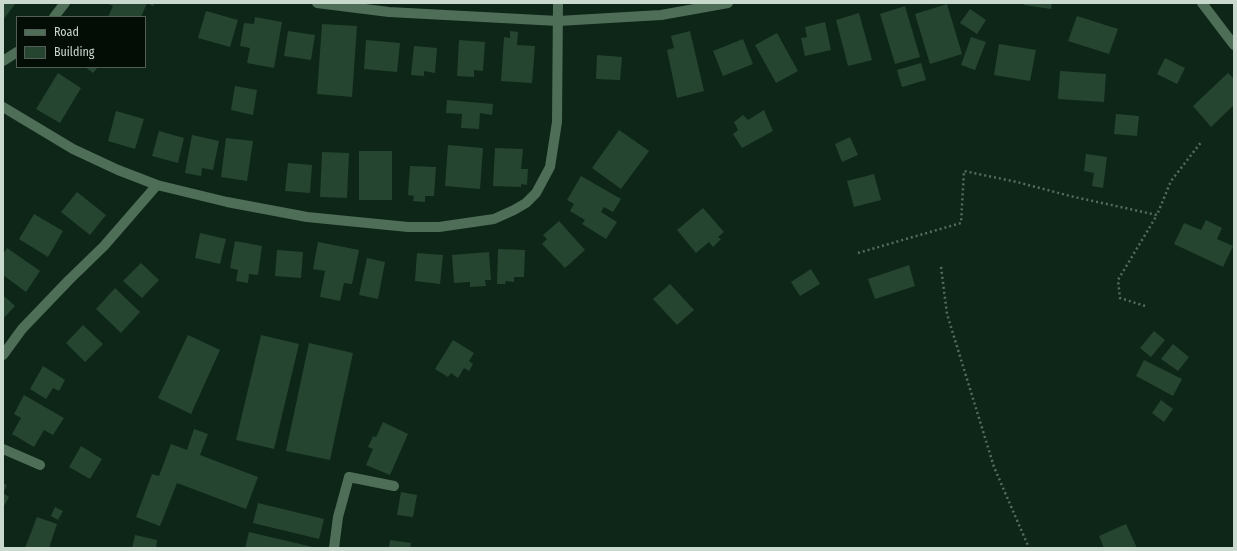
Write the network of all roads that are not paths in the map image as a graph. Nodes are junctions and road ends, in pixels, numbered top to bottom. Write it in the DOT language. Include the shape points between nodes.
graph roads {
  1 [pos="65,3"];
  2 [pos="317,3"];
  3 [pos="558,3"];
  4 [pos="728,3"];
  5 [pos="1202,3"];
  6 [pos="55,16"];
  7 [pos="558,21"];
  8 [pos="1234,45"];
  9 [pos="16,53"];
  10 [pos="3,61"];
  11 [pos="3,107"];
  12 [pos="156,185"];
  13 [pos="3,354"];
  14 [pos="3,449"];
  15 [pos="40,465"];
  16 [pos="394,486"];
  17 [pos="334,548"];
  1 -- 6 [label="street"];
  2 -- 7 [label="street" via="389,12"];
  3 -- 7 [label="street"];
  4 -- 7 [label="street" via="661,15"];
  5 -- 8 [label="street"];
  7 -- 12 [label="street" via="557,122 550,168 536,193 526,203 494,219 408,227 307,217"];
  9 -- 10 [label="street"];
  11 -- 12 [label="street" via="73,149"];
  12 -- 13 [label="street" via="104,246 22,329"];
  14 -- 15 [label="street"];
  16 -- 17 [label="street" via="349,477 338,517"];
}
